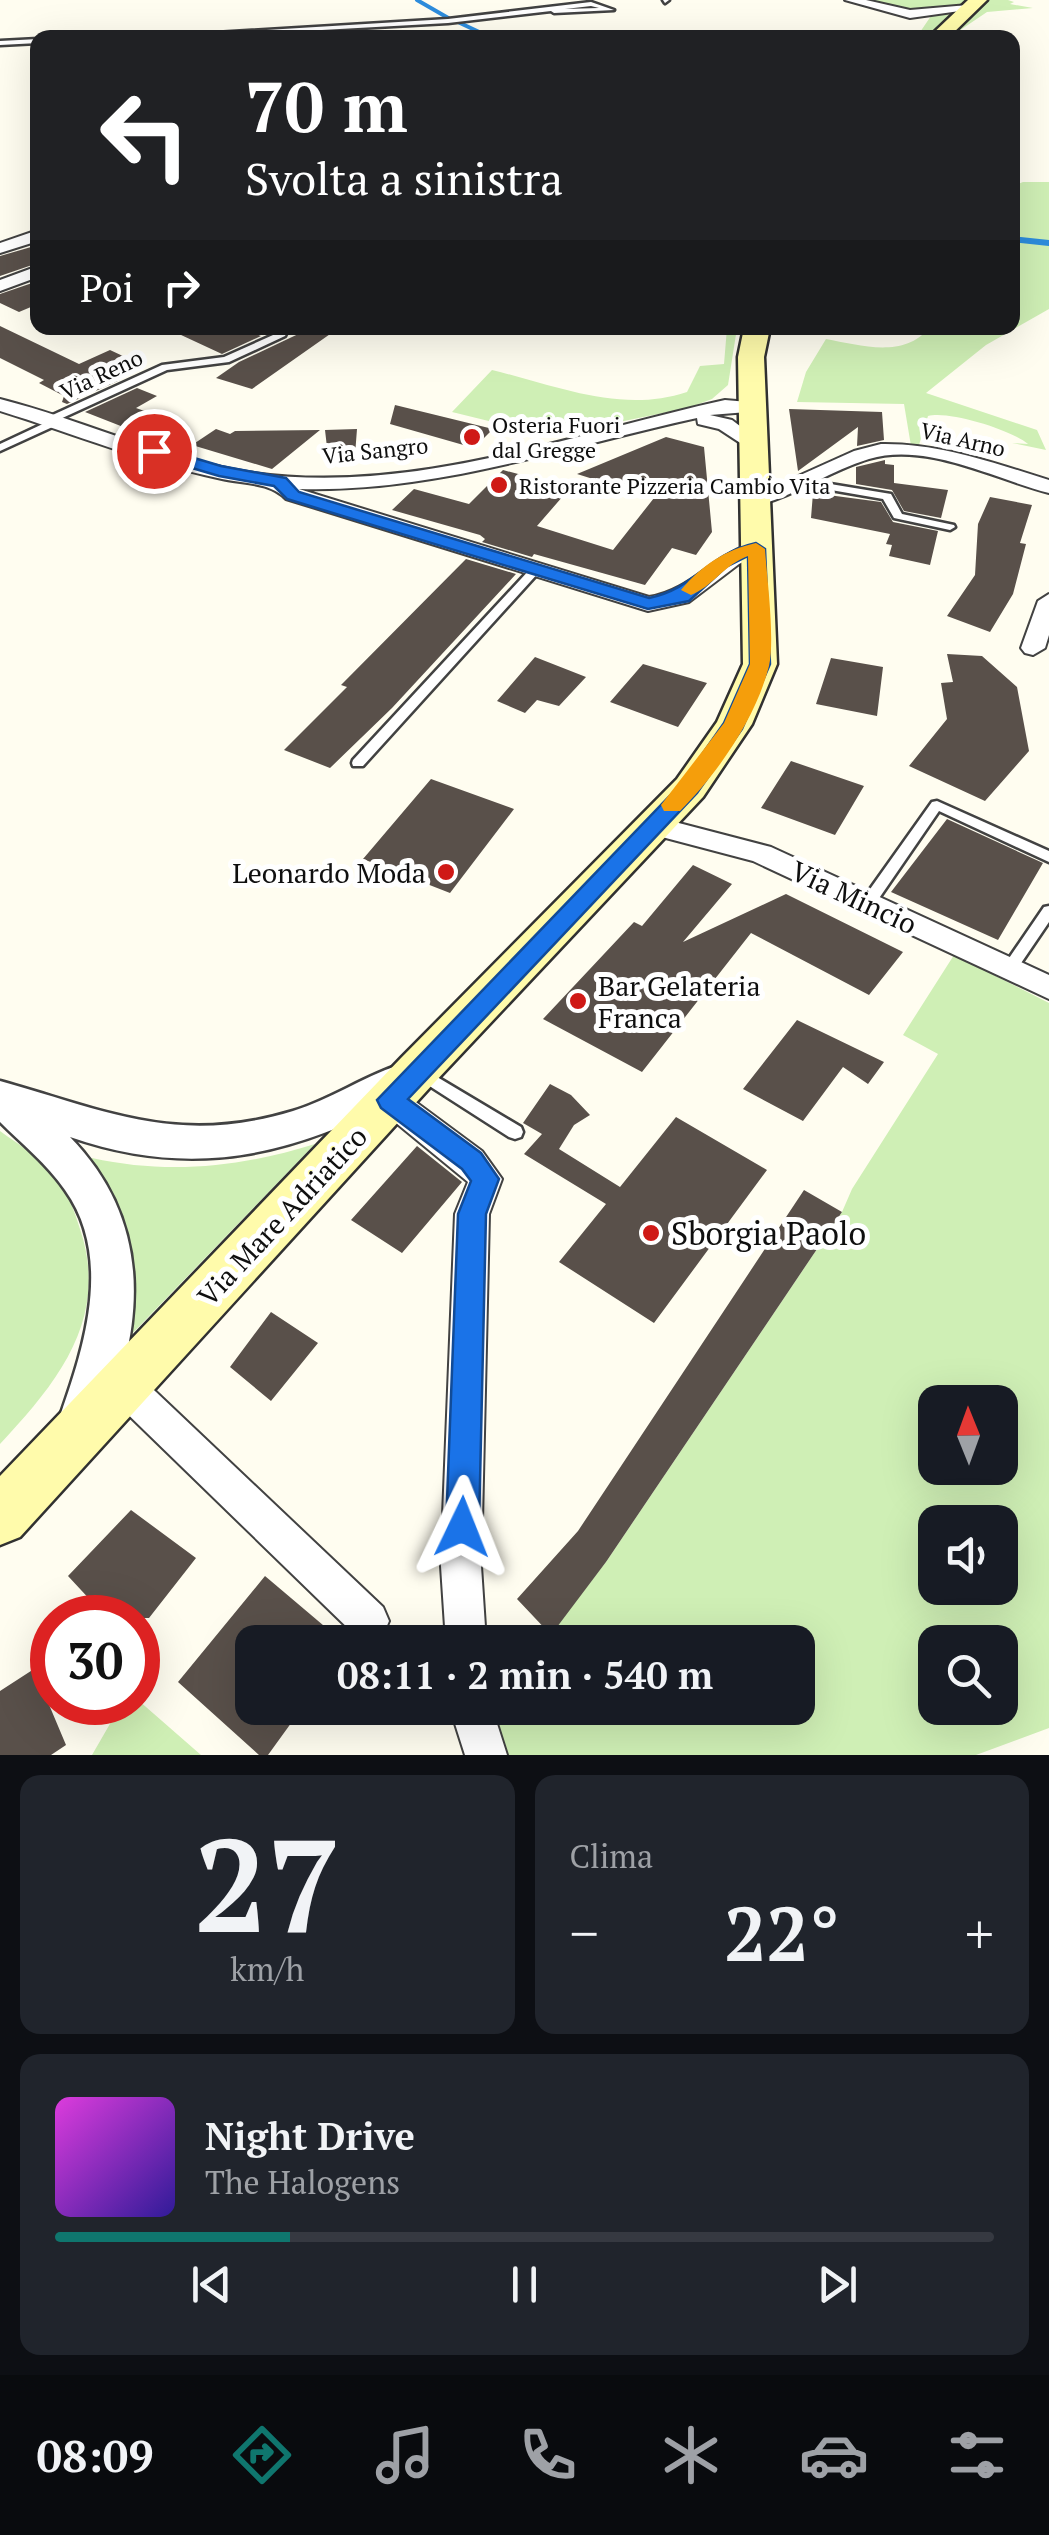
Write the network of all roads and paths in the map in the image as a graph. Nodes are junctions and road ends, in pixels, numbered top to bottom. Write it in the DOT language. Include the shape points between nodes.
graph roads {
  1 [pos="851,0"];
  2 [pos="599,2"];
  3 [pos="973,4"];
  4 [pos="554,11"];
  5 [pos="284,30"];
  6 [pos="945,30"];
  7 [pos="30,41"];
  8 [pos="0,43"];
  9 [pos="30,238"];
  10 [pos="0,248"];
  11 [pos="30,274"];
  12 [pos="0,286"];
  13 [pos="280,335"];
  14 [pos="756,335"];
  15 [pos="752,371"];
  16 [pos="0,405"];
  17 [pos="753,407"];
  18 [pos="703,415"];
  19 [pos="52,421"];
  20 [pos="754,446"];
  21 [pos="0,448"];
  22 [pos="280,482"];
  23 [pos="806,483"];
  24 [pos="1049,488"];
  25 [pos="755,500"];
  26 [pos="950,527"];
  27 [pos="756,549"];
  28 [pos="536,570"];
  29 [pos="1049,601"];
  30 [pos="1033,648"];
  31 [pos="358,763"];
  32 [pos="652,825"];
  33 [pos="1049,857"];
  34 [pos="868,903"];
  35 [pos="1049,912"];
  36 [pos="1010,968"];
  37 [pos="1049,988"];
  38 [pos="404,1086"];
  39 [pos="0,1097"];
  40 [pos="514,1132"];
  41 [pos="123,1385"];
  42 [pos="78,1434"];
  43 [pos="0,1517"];
  44 [pos="369,1622"];
  45 [pos="465,1625"];
  46 [pos="476,1725"];
  47 [pos="486,1755"];
  1 -- 3 [label="street" via="910,14"];
  2 -- 4 [label="lane"];
  2 -- 4 [label="lane" via="611,10"];
  3 -- 6 [label="main road"];
  4 -- 5 [label="lane"];
  7 -- 8 [label="lane"];
  9 -- 10 [label="street"];
  11 -- 12 [label="street"];
  13 -- 19 [label="lane, Via Reno" via="226,360 165,367"];
  14 -- 15 [label="main road, Via Mare Adriatico"];
  15 -- 17 [label="main road, Via Mare Adriatico"];
  15 -- 18 [label="street, Via Sangro"];
  16 -- 19 [label="street, Via Sangro"];
  17 -- 18 [label="street, Via Sangro" via="738,416"];
  17 -- 20 [label="main road, Via Mare Adriatico"];
  18 -- 20 [label="street"];
  18 -- 22 [label="street, Via Sangro" via="425,472"];
  19 -- 21 [label="lane, Via Reno"];
  19 -- 22 [label="street, Via Sangro" via="219,471"];
  20 -- 25 [label="main road, Via Mare Adriatico"];
  22 -- 28 [label="street" via="293,496"];
  23 -- 24 [label="street, Via Arno" via="863,454 894,450"];
  23 -- 25 [label="street, Via Arno"];
  23 -- 26 [label="lane" via="886,496 898,516"];
  25 -- 27 [label="main road, Via Mare Adriatico"];
  27 -- 28 [label="street" via="720,563 682,597 648,604"];
  27 -- 32 [label="main road, Via Mare Adriatico" via="760,664 734,724 690,788"];
  28 -- 31 [label="lane"];
  29 -- 30 [label="street"];
  32 -- 34 [label="street, Via Mincio" via="760,854"];
  32 -- 38 [label="main road, Via Mare Adriatico"];
  33 -- 34 [label="lane" via="937,805"];
  34 -- 36 [label="street, Via Mincio"];
  35 -- 36 [label="lane"];
  36 -- 37 [label="street, Via Mincio"];
  38 -- 39 [label="street" via="310,1124 211,1145 110,1133"];
  38 -- 40 [label="lane"];
  38 -- 41 [label="main road, Via Mare Adriatico"];
  38 -- 45 [label="street" via="486,1179 472,1214"];
  39 -- 42 [label="street" via="80,1178 112,1242 112,1319"];
  41 -- 42 [label="main road, Via Mare Adriatico"];
  41 -- 44 [label="street"];
  42 -- 43 [label="main road, Via Mare Adriatico"];
  46 -- 47 [label="street"];
}
